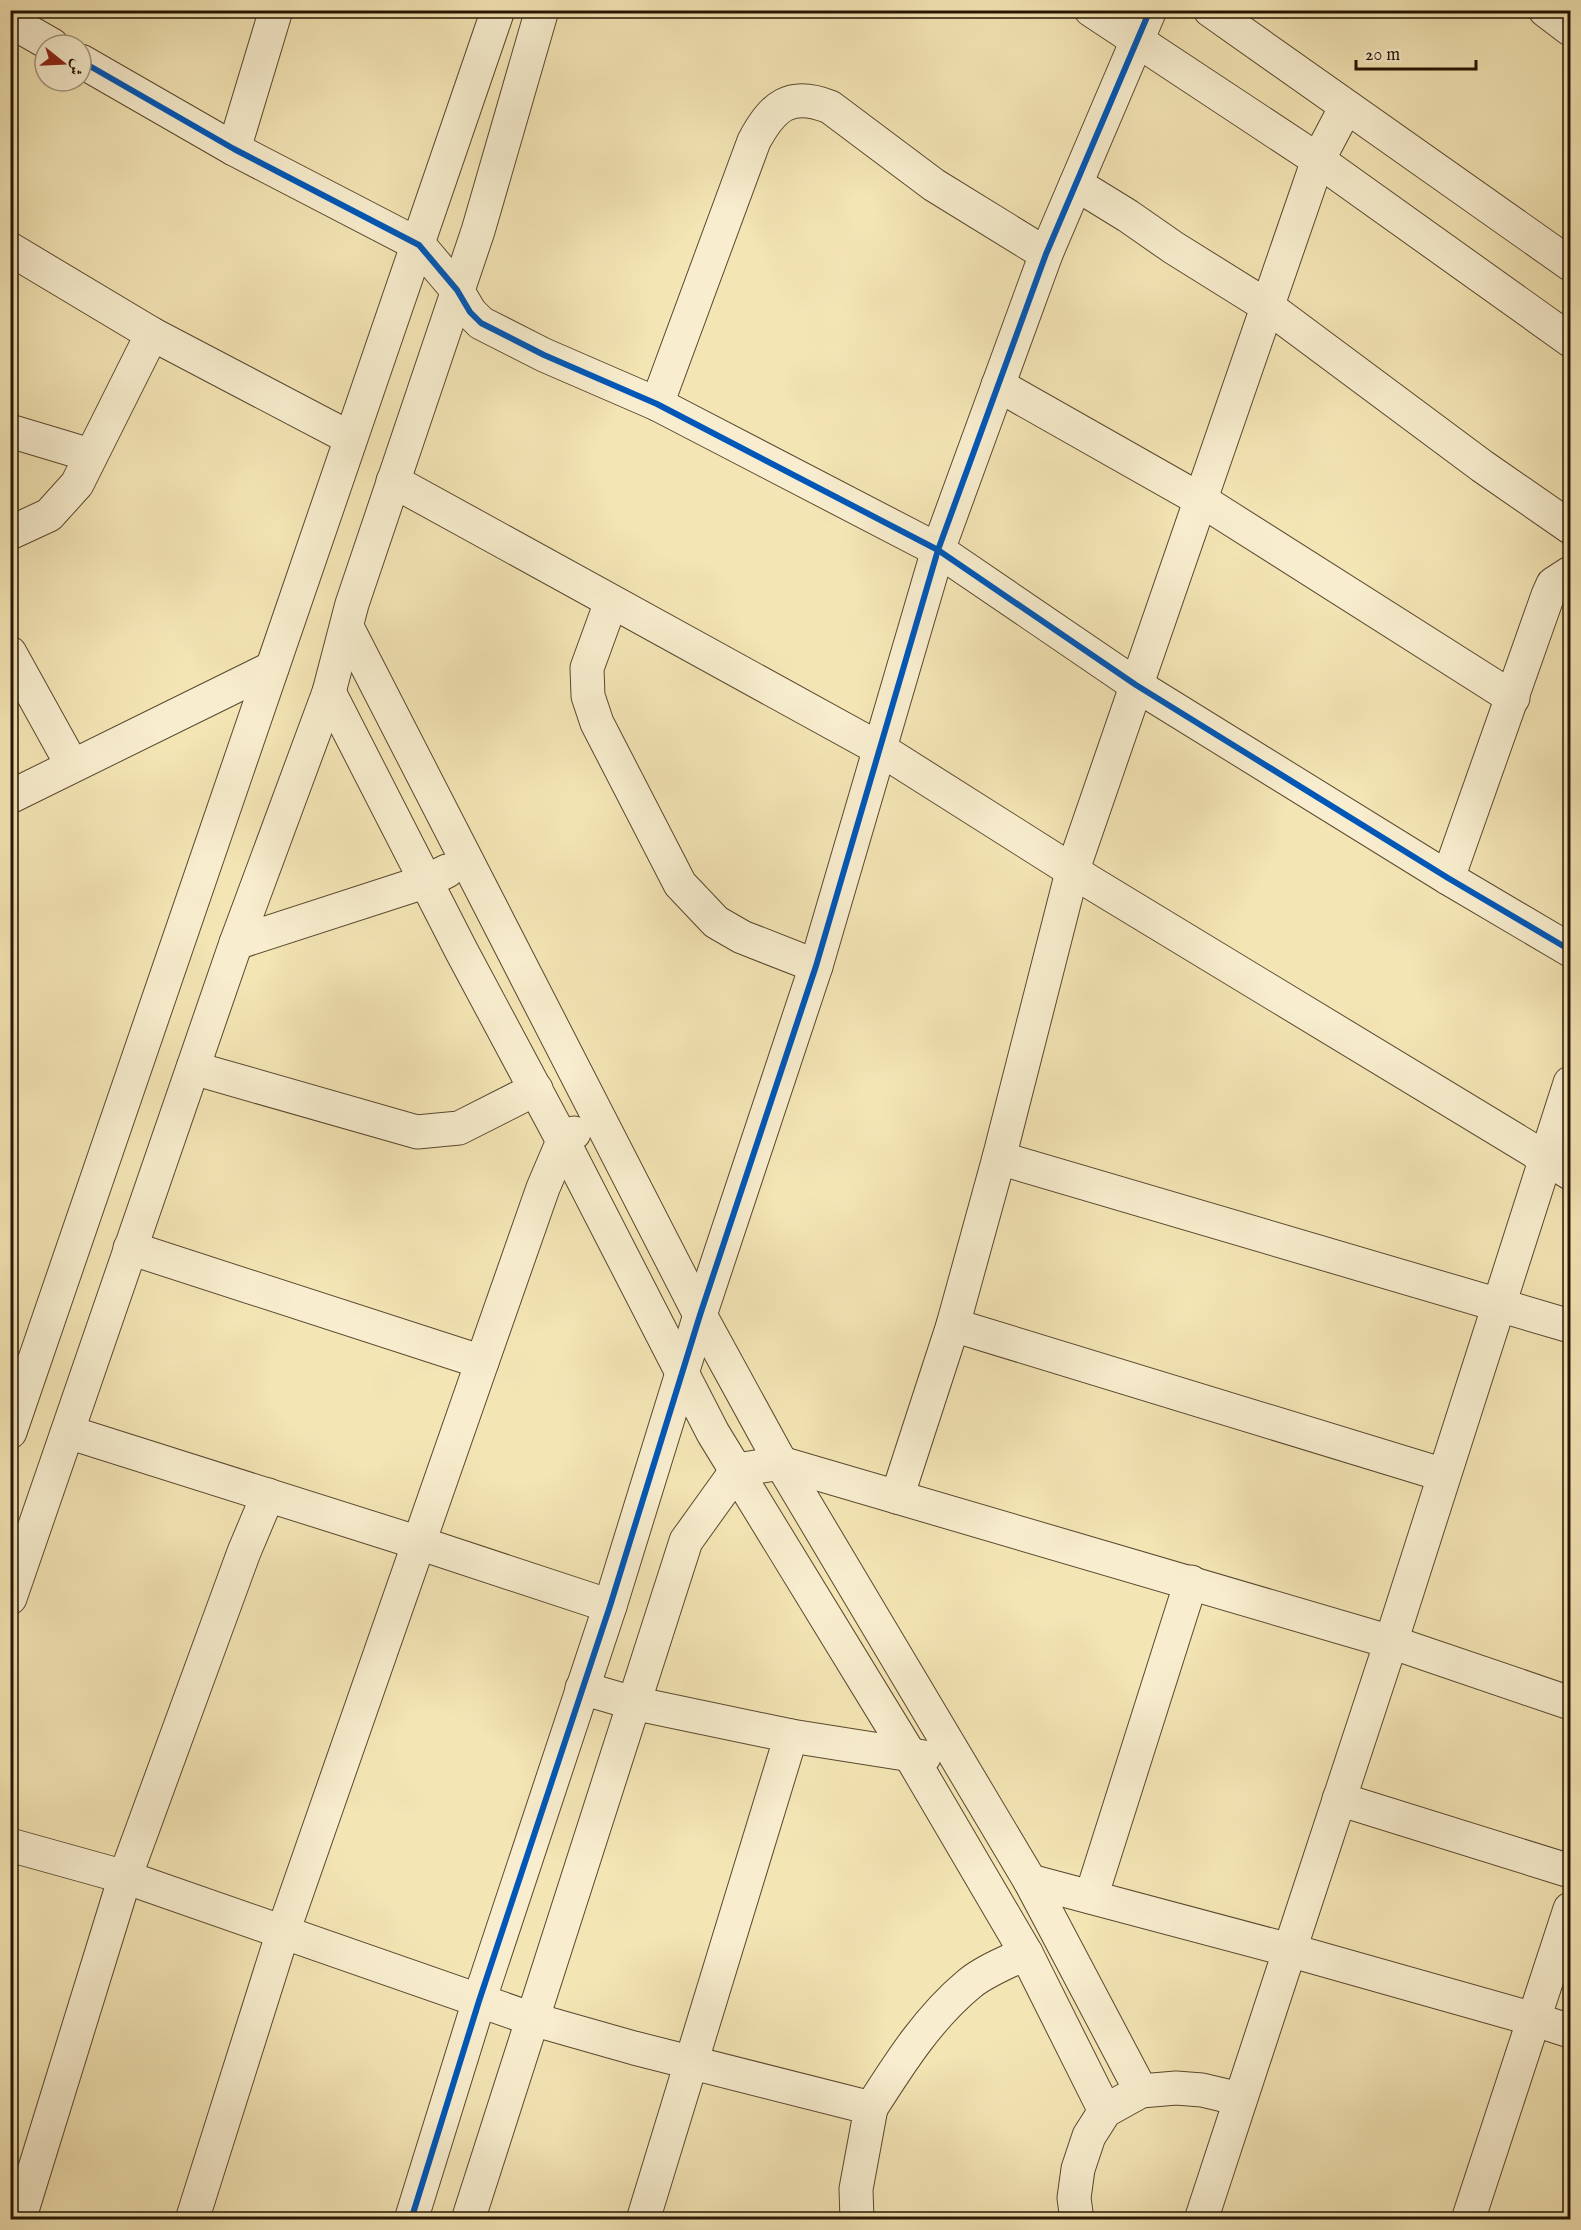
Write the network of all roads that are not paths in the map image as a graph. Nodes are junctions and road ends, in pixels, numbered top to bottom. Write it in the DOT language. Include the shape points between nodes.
graph roads {
  1 [pos="276,10"];
  2 [pos="498,10"];
  3 [pos="542,10"];
  4 [pos="1091,10"];
  5 [pos="1150,10"];
  6 [pos="1210,10"];
  7 [pos="1545,10"];
  8 [pos="10,21"];
  9 [pos="1570,29"];
  10 [pos="33,34"];
  11 [pos="1136,42"];
  12 [pos="93,68"];
  13 [pos="1346,107"];
  14 [pos="234,149"];
  15 [pos="1318,160"];
  16 [pos="1076,184"];
  17 [pos="419,245"];
  18 [pos="10,249"];
  19 [pos="1046,254"];
  20 [pos="1570,264"];
  21 [pos="457,290"];
  22 [pos="1267,306"];
  23 [pos="152,334"];
  24 [pos="1570,340"];
  25 [pos="998,385"];
  26 [pos="657,404"];
  27 [pos="10,431"];
  28 [pos="350,438"];
  29 [pos="90,455"];
  30 [pos="393,481"];
  31 [pos="1201,500"];
  32 [pos="1570,527"];
  33 [pos="10,533"];
  34 [pos="938,550"];
  35 [pos="1570,573"];
  36 [pos="611,602"];
  37 [pos="347,627"];
  38 [pos="10,653"];
  39 [pos="272,668"];
  40 [pos="1136,685"];
  41 [pos="329,692"];
  42 [pos="1513,698"];
  43 [pos="880,749"];
  44 [pos="72,765"];
  45 [pos="10,797"];
  46 [pos="467,861"];
  47 [pos="1072,872"];
  48 [pos="1448,878"];
  49 [pos="427,881"];
  50 [pos="236,943"];
  51 [pos="1570,950"];
  52 [pos="816,966"];
  53 [pos="193,1068"];
  54 [pos="1570,1083"];
  55 [pos="536,1089"];
  56 [pos="598,1117"];
  57 [pos="563,1141"];
  58 [pos="999,1158"];
  59 [pos="1558,1166"];
  60 [pos="130,1248"];
  61 [pos="1500,1306"];
  62 [pos="700,1315"];
  63 [pos="953,1324"];
  64 [pos="1570,1326"];
  65 [pos="482,1362"];
  66 [pos="682,1375"];
  67 [pos="11,1426"];
  68 [pos="68,1432"];
  69 [pos="781,1463"];
  70 [pos="737,1470"];
  71 [pos="1444,1475"];
  72 [pos="268,1495"];
  73 [pos="897,1497"];
  74 [pos="419,1542"];
  75 [pos="1191,1582"];
  76 [pos="10,1598"];
  77 [pos="610,1606"];
  78 [pos="1391,1642"];
  79 [pos="582,1688"];
  80 [pos="633,1703"];
  81 [pos="1570,1703"];
  82 [pos="791,1736"];
  83 [pos="910,1755"];
  84 [pos="959,1763"];
  85 [pos="1339,1798"];
  86 [pos="10,1845"];
  87 [pos="1570,1870"];
  88 [pos="125,1877"];
  89 [pos="1030,1881"];
  90 [pos="1091,1897"];
  91 [pos="1570,1910"];
  92 [pos="283,1932"];
  93 [pos="1289,1950"];
  94 [pos="1026,1953"];
  95 [pos="478,2001"];
  96 [pos="532,2019"];
  97 [pos="1533,2019"];
  98 [pos="1570,2031"];
  99 [pos="692,2062"];
  100 [pos="1141,2091"];
  101 [pos="1240,2099"];
  102 [pos="871,2108"];
  103 [pos="1106,2111"];
  104 [pos="19,2220"];
  105 [pos="192,2220"];
  106 [pos="411,2220"];
  107 [pos="468,2220"];
  108 [pos="642,2220"];
  109 [pos="857,2220"];
  110 [pos="1077,2220"];
  111 [pos="1201,2220"];
  112 [pos="1468,2220"];
  1 -- 14 [label="street"];
  2 -- 17 [label="street"];
  3 -- 21 [label="street"];
  4 -- 11 [label="street"];
  5 -- 11 [label="street"];
  6 -- 13 [label="street"];
  7 -- 9 [label="street"];
  8 -- 10 [label="street"];
  11 -- 15 [label="street"];
  11 -- 16 [label="street"];
  12 -- 14 [label="street"];
  13 -- 15 [label="street"];
  13 -- 20 [label="street"];
  14 -- 17 [label="street"];
  15 -- 22 [label="street"];
  15 -- 24 [label="street"];
  16 -- 19 [label="street"];
  16 -- 22 [label="street"];
  17 -- 21 [label="street"];
  17 -- 28 [label="street"];
  18 -- 23 [label="street"];
  19 -- 25 [label="street"];
  19 -- 26 [label="street" via="934,185 830,107 814,102 787,102 767,117 754,141"];
  21 -- 26 [label="street" via="481,323"];
  21 -- 30 [label="street"];
  22 -- 31 [label="street"];
  22 -- 32 [label="street"];
  23 -- 28 [label="street"];
  23 -- 29 [label="street"];
  25 -- 31 [label="street"];
  25 -- 34 [label="street"];
  26 -- 34 [label="street"];
  27 -- 29 [label="street"];
  28 -- 39 [label="street"];
  29 -- 33 [label="street" via="77,484 61,504 49,515"];
  30 -- 36 [label="street"];
  30 -- 37 [label="street"];
  31 -- 40 [label="street"];
  31 -- 42 [label="street"];
  34 -- 40 [label="street"];
  34 -- 43 [label="street"];
  35 -- 42 [label="street" via="1553,584"];
  36 -- 43 [label="street"];
  36 -- 52 [label="street" via="587,668 588,696 597,723 680,884 716,922 742,937"];
  37 -- 41 [label="street"];
  37 -- 46 [label="street"];
  38 -- 44 [label="street"];
  39 -- 44 [label="street"];
  39 -- 67 [label="street"];
  40 -- 47 [label="street"];
  40 -- 48 [label="street"];
  41 -- 49 [label="street"];
  41 -- 50 [label="street"];
  42 -- 48 [label="street"];
  43 -- 47 [label="street"];
  43 -- 52 [label="street"];
  44 -- 45 [label="street"];
  46 -- 49 [label="street"];
  46 -- 56 [label="street"];
  47 -- 58 [label="street"];
  47 -- 59 [label="street"];
  48 -- 51 [label="street"];
  49 -- 50 [label="street"];
  49 -- 55 [label="street"];
  50 -- 53 [label="street"];
  52 -- 62 [label="street"];
  53 -- 55 [label="street" via="417,1132 459,1128"];
  53 -- 60 [label="street"];
  54 -- 59 [label="street"];
  55 -- 57 [label="street"];
  56 -- 57 [label="street"];
  56 -- 62 [label="street"];
  57 -- 65 [label="street"];
  57 -- 66 [label="street"];
  58 -- 61 [label="street"];
  58 -- 63 [label="street"];
  59 -- 61 [label="street"];
  60 -- 65 [label="street"];
  60 -- 68 [label="street"];
  61 -- 64 [label="street"];
  61 -- 71 [label="street"];
  62 -- 66 [label="street"];
  62 -- 69 [label="street"];
  63 -- 71 [label="street"];
  63 -- 73 [label="street"];
  65 -- 74 [label="street"];
  66 -- 70 [label="street"];
  66 -- 77 [label="street"];
  68 -- 72 [label="street"];
  68 -- 76 [label="street"];
  69 -- 70 [label="street"];
  69 -- 73 [label="street"];
  69 -- 84 [label="street"];
  70 -- 80 [label="street" via="686,1541"];
  70 -- 83 [label="street"];
  71 -- 78 [label="street"];
  72 -- 74 [label="street"];
  72 -- 88 [label="street"];
  73 -- 75 [label="street"];
  74 -- 77 [label="street"];
  74 -- 92 [label="street"];
  75 -- 78 [label="street"];
  75 -- 90 [label="street"];
  77 -- 79 [label="street"];
  78 -- 81 [label="street"];
  78 -- 85 [label="street"];
  79 -- 80 [label="street"];
  79 -- 95 [label="street"];
  80 -- 82 [label="street"];
  80 -- 96 [label="street"];
  82 -- 83 [label="street"];
  82 -- 99 [label="street"];
  83 -- 84 [label="street"];
  83 -- 94 [label="street"];
  84 -- 89 [label="street"];
  85 -- 87 [label="street"];
  85 -- 93 [label="street"];
  86 -- 88 [label="street"];
  88 -- 92 [label="street"];
  88 -- 104 [label="street"];
  89 -- 90 [label="street"];
  89 -- 100 [label="street"];
  90 -- 93 [label="street"];
  91 -- 97 [label="street"];
  92 -- 95 [label="street"];
  92 -- 105 [label="street"];
  93 -- 97 [label="street"];
  93 -- 101 [label="street"];
  94 -- 102 [label="street" via="970,1983 907,2052"];
  94 -- 103 [label="street"];
  95 -- 96 [label="street"];
  95 -- 106 [label="street"];
  96 -- 99 [label="street"];
  96 -- 107 [label="street"];
  97 -- 98 [label="street"];
  97 -- 112 [label="street"];
  99 -- 102 [label="street"];
  99 -- 108 [label="street"];
  100 -- 101 [label="street" via="1202,2090"];
  100 -- 103 [label="street"];
  101 -- 111 [label="street"];
  102 -- 109 [label="street" via="856,2189"];
  103 -- 110 [label="street" via="1089,2136 1078,2169 1074,2198"];
}
